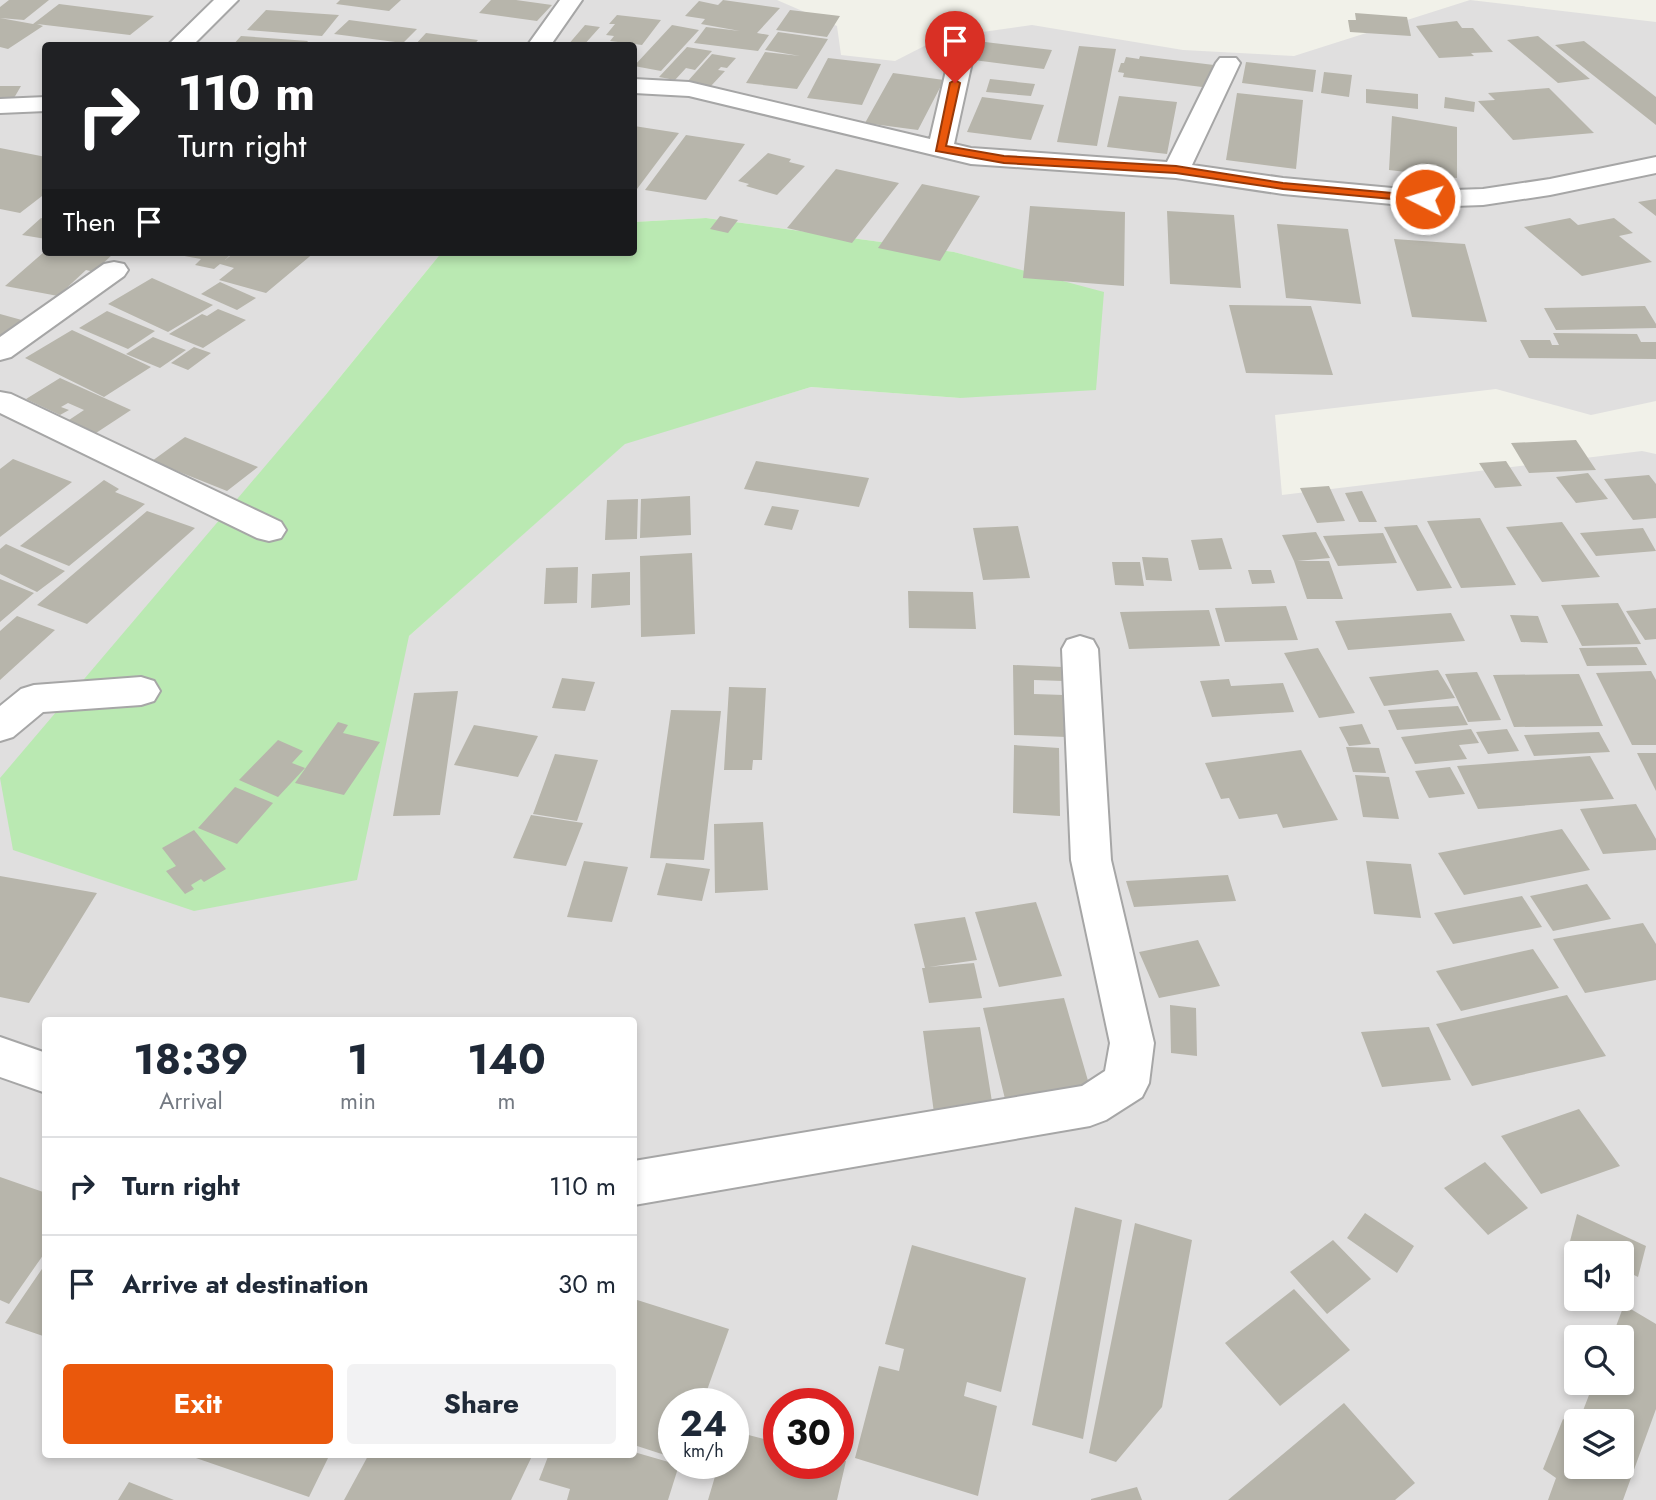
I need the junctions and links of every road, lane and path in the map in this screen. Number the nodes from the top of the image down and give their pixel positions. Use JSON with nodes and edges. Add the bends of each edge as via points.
{"nodes":[{"id":1,"x":227,"y":0,"type":"edge"},
{"id":2,"x":571,"y":0,"type":"edge"},
{"id":3,"x":182,"y":42,"type":"edge"},
{"id":4,"x":541,"y":42,"type":"edge"},
{"id":5,"x":960,"y":62,"type":"dead end"},
{"id":6,"x":1228,"y":62,"type":"dead end"},
{"id":7,"x":637,"y":86,"type":"edge"},
{"id":8,"x":42,"y":104,"type":"edge"},
{"id":9,"x":0,"y":106,"type":"edge"},
{"id":10,"x":940,"y":148,"type":"junction"},
{"id":11,"x":1656,"y":165,"type":"edge"},
{"id":12,"x":1176,"y":170,"type":"junction"},
{"id":13,"x":114,"y":270,"type":"dead end"},
{"id":14,"x":0,"y":351,"type":"edge"},
{"id":15,"x":0,"y":401,"type":"edge"},
{"id":16,"x":269,"y":530,"type":"dead end"},
{"id":17,"x":1080,"y":649,"type":"dead end"},
{"id":18,"x":141,"y":691,"type":"dead end"},
{"id":19,"x":0,"y":727,"type":"edge"},
{"id":20,"x":0,"y":1057,"type":"edge"},
{"id":21,"x":42,"y":1072,"type":"edge"},
{"id":22,"x":637,"y":1182,"type":"edge"}],
"edges":[{"from":1,"to":3,"type":"street"},
{"from":2,"to":4,"type":"street"},
{"from":5,"to":10,"type":"street"},
{"from":6,"to":12,"type":"street"},
{"from":7,"to":10,"type":"street","via":[[688,89]]},
{"from":8,"to":9,"type":"street"},
{"from":10,"to":12,"type":"street","via":[[1004,160]]},
{"from":11,"to":12,"type":"street","via":[[1524,191],[1425,199],[1283,186]]},
{"from":13,"to":14,"type":"street"},
{"from":15,"to":16,"type":"street"},
{"from":17,"to":22,"type":"street","via":[[1091,860],[1132,1043],[1126,1083],[1090,1105]]},
{"from":18,"to":19,"type":"street","via":[[34,699]]},
{"from":20,"to":21,"type":"street"}]}
